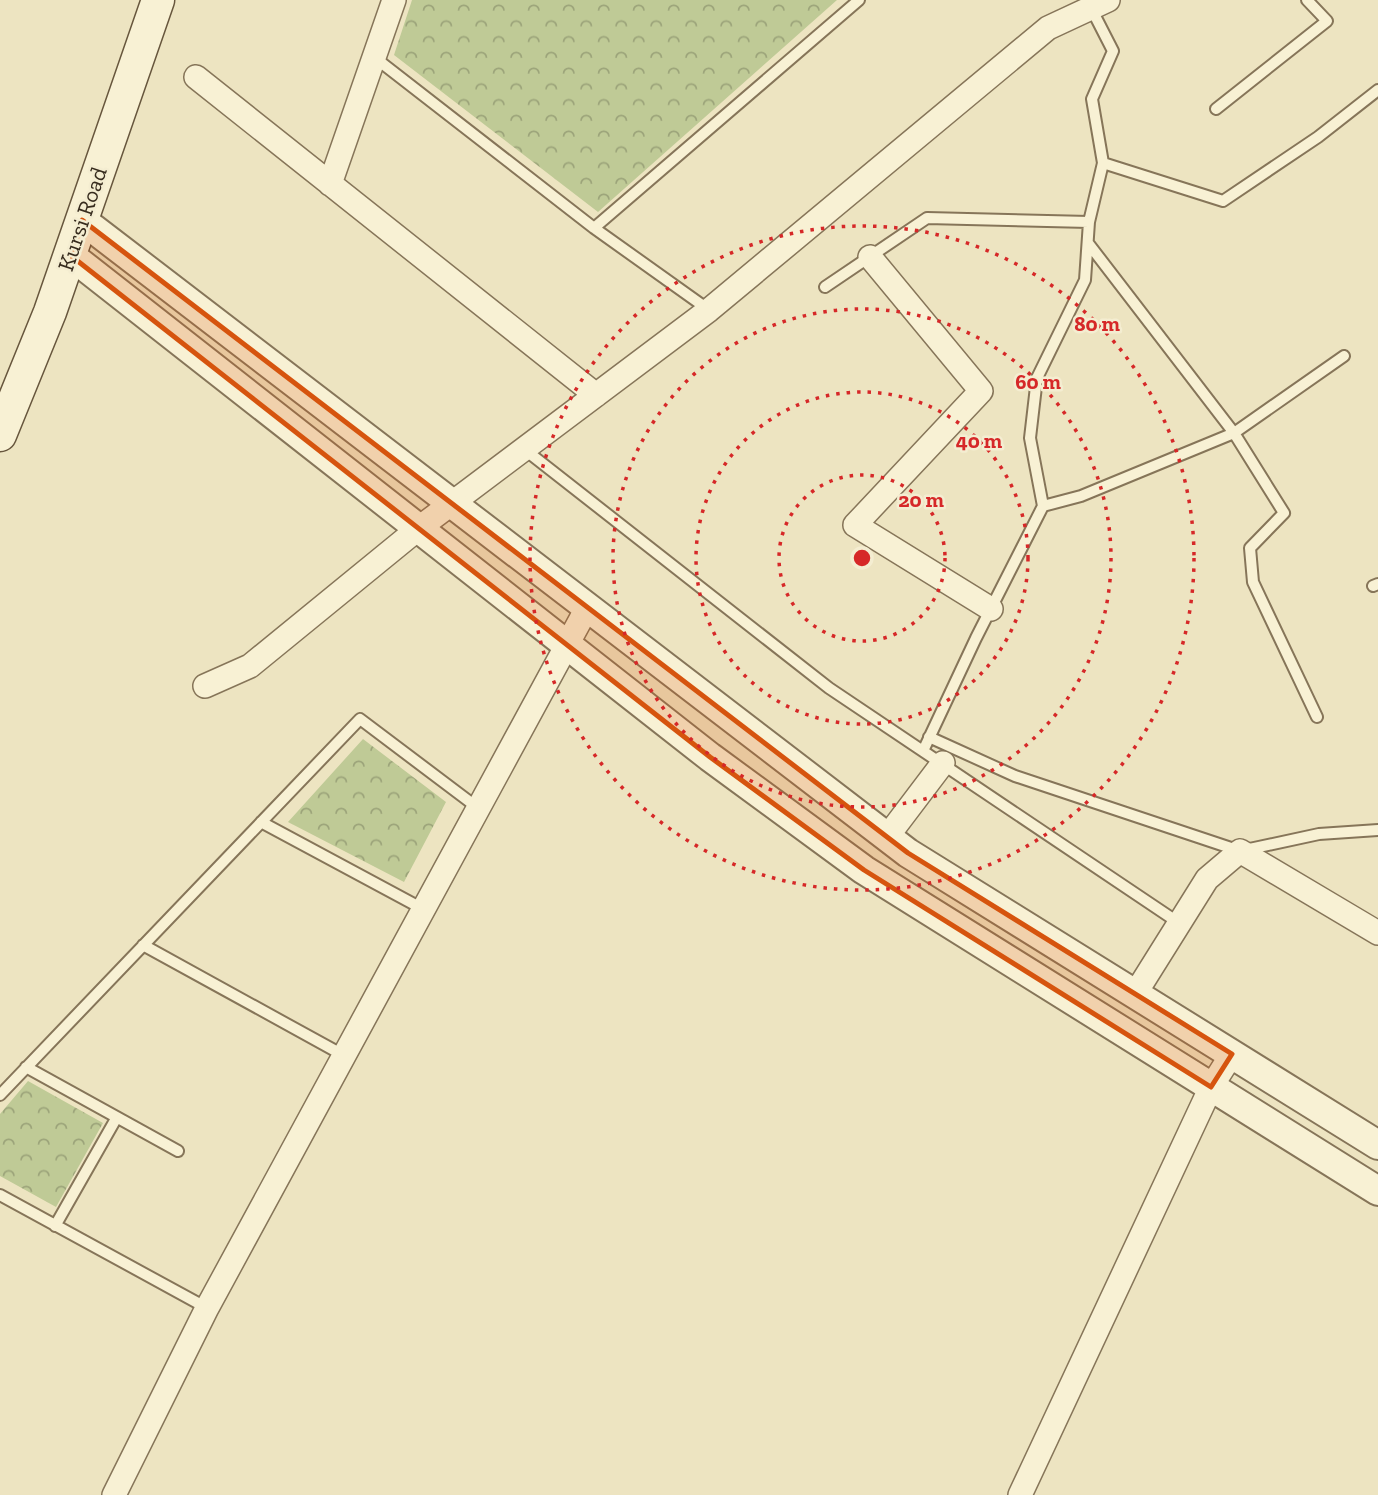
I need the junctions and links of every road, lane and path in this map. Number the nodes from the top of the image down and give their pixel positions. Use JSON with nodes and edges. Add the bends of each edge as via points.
{"nodes":[{"id":1,"x":158,"y":0,"type":"edge"},
{"id":2,"x":394,"y":0,"type":"edge"},
{"id":3,"x":859,"y":0,"type":"edge"},
{"id":4,"x":1307,"y":0,"type":"edge"},
{"id":5,"x":1100,"y":4,"type":"edge"},
{"id":6,"x":374,"y":57,"type":"junction"},
{"id":7,"x":196,"y":77,"type":"dead end"},
{"id":8,"x":1378,"y":90,"type":"edge"},
{"id":9,"x":1216,"y":109,"type":"dead end"},
{"id":10,"x":1103,"y":163,"type":"junction"},
{"id":11,"x":330,"y":184,"type":"junction"},
{"id":12,"x":82,"y":220,"type":"junction"},
{"id":13,"x":1089,"y":222,"type":"junction"},
{"id":14,"x":594,"y":229,"type":"junction"},
{"id":15,"x":1088,"y":243,"type":"junction"},
{"id":16,"x":70,"y":255,"type":"junction"},
{"id":17,"x":870,"y":257,"type":"junction"},
{"id":18,"x":825,"y":288,"type":"dead end"},
{"id":19,"x":709,"y":310,"type":"junction"},
{"id":20,"x":1344,"y":356,"type":"dead end"},
{"id":21,"x":596,"y":395,"type":"junction"},
{"id":22,"x":1234,"y":433,"type":"junction"},
{"id":23,"x":0,"y":435,"type":"edge"},
{"id":24,"x":524,"y":449,"type":"junction"},
{"id":25,"x":450,"y":504,"type":"junction"},
{"id":26,"x":1043,"y":506,"type":"junction"},
{"id":27,"x":419,"y":528,"type":"junction"},
{"id":28,"x":587,"y":608,"type":"junction"},
{"id":29,"x":990,"y":609,"type":"junction"},
{"id":30,"x":567,"y":645,"type":"junction"},
{"id":31,"x":205,"y":686,"type":"dead end"},
{"id":32,"x":1317,"y":717,"type":"dead end"},
{"id":33,"x":929,"y":737,"type":"junction"},
{"id":34,"x":933,"y":757,"type":"junction"},
{"id":35,"x":478,"y":808,"type":"junction"},
{"id":36,"x":261,"y":822,"type":"junction"},
{"id":37,"x":1378,"y":830,"type":"edge"},
{"id":38,"x":887,"y":837,"type":"junction"},
{"id":39,"x":1240,"y":851,"type":"junction"},
{"id":40,"x":423,"y":909,"type":"junction"},
{"id":41,"x":1179,"y":923,"type":"junction"},
{"id":42,"x":1378,"y":933,"type":"edge"},
{"id":43,"x":143,"y":945,"type":"junction"},
{"id":44,"x":1135,"y":994,"type":"junction"},
{"id":45,"x":1232,"y":1054,"type":"junction"},
{"id":46,"x":343,"y":1055,"type":"junction"},
{"id":47,"x":26,"y":1067,"type":"junction"},
{"id":48,"x":1211,"y":1087,"type":"junction"},
{"id":49,"x":0,"y":1095,"type":"edge"},
{"id":50,"x":117,"y":1117,"type":"junction"},
{"id":51,"x":1378,"y":1145,"type":"edge"},
{"id":52,"x":178,"y":1151,"type":"dead end"},
{"id":53,"x":1378,"y":1191,"type":"edge"},
{"id":54,"x":0,"y":1195,"type":"edge"},
{"id":55,"x":55,"y":1226,"type":"junction"},
{"id":56,"x":206,"y":1308,"type":"junction"},
{"id":57,"x":114,"y":1495,"type":"edge"},
{"id":58,"x":1020,"y":1495,"type":"edge"}],
"edges":[{"from":1,"to":12,"type":"main road","name":"Kursi Road"},
{"from":2,"to":6,"type":"street"},
{"from":3,"to":14,"type":"lane"},
{"from":4,"to":9,"type":"lane","via":[[1327,21]]},
{"from":5,"to":10,"type":"lane","via":[[1112,51],[1092,99]]},
{"from":5,"to":19,"type":"street","via":[[1048,28]]},
{"from":6,"to":11,"type":"street"},
{"from":6,"to":14,"type":"lane"},
{"from":7,"to":11,"type":"street"},
{"from":8,"to":10,"type":"lane","via":[[1223,201]]},
{"from":10,"to":13,"type":"lane"},
{"from":11,"to":21,"type":"street"},
{"from":12,"to":16,"type":"main road","name":"Kursi Road"},
{"from":12,"to":25,"type":"street"},
{"from":13,"to":15,"type":"lane"},
{"from":13,"to":17,"type":"lane","via":[[927,218]]},
{"from":14,"to":19,"type":"lane"},
{"from":15,"to":22,"type":"lane"},
{"from":15,"to":26,"type":"lane","via":[[1085,280],[1037,378],[1030,438]]},
{"from":16,"to":23,"type":"main road","name":"Kursi Road"},
{"from":16,"to":27,"type":"street"},
{"from":17,"to":18,"type":"lane"},
{"from":17,"to":29,"type":"street","via":[[981,391],[855,524]]},
{"from":19,"to":21,"type":"street"},
{"from":20,"to":22,"type":"lane"},
{"from":21,"to":24,"type":"street"},
{"from":22,"to":26,"type":"lane","via":[[1093,492]]},
{"from":22,"to":32,"type":"lane","via":[[1284,513],[1251,548],[1253,582]]},
{"from":24,"to":25,"type":"street"},
{"from":24,"to":34,"type":"lane","via":[[829,688]]},
{"from":25,"to":27,"type":"street"},
{"from":25,"to":28,"type":"street"},
{"from":26,"to":29,"type":"lane"},
{"from":27,"to":30,"type":"street"},
{"from":27,"to":31,"type":"street","via":[[250,666]]},
{"from":28,"to":30,"type":"street"},
{"from":28,"to":38,"type":"street"},
{"from":29,"to":33,"type":"lane"},
{"from":30,"to":35,"type":"street"},
{"from":30,"to":48,"type":"street","via":[[864,870]]},
{"from":33,"to":34,"type":"lane"},
{"from":33,"to":39,"type":"lane","via":[[1015,776]]},
{"from":34,"to":38,"type":"street"},
{"from":34,"to":41,"type":"lane"},
{"from":35,"to":36,"type":"lane","via":[[360,719]]},
{"from":35,"to":40,"type":"street"},
{"from":36,"to":40,"type":"lane"},
{"from":36,"to":43,"type":"lane"},
{"from":37,"to":39,"type":"lane","via":[[1319,834]]},
{"from":38,"to":44,"type":"street"},
{"from":39,"to":41,"type":"street","via":[[1207,878]]},
{"from":39,"to":42,"type":"street"},
{"from":40,"to":46,"type":"street"},
{"from":41,"to":44,"type":"street"},
{"from":43,"to":46,"type":"lane"},
{"from":43,"to":47,"type":"lane"},
{"from":44,"to":45,"type":"street"},
{"from":45,"to":48,"type":"street"},
{"from":45,"to":51,"type":"street"},
{"from":46,"to":56,"type":"street"},
{"from":47,"to":49,"type":"lane"},
{"from":47,"to":50,"type":"lane"},
{"from":48,"to":53,"type":"street"},
{"from":48,"to":58,"type":"street"},
{"from":50,"to":52,"type":"lane"},
{"from":50,"to":55,"type":"lane"},
{"from":54,"to":55,"type":"lane"},
{"from":55,"to":56,"type":"lane"},
{"from":56,"to":57,"type":"street"}]}
